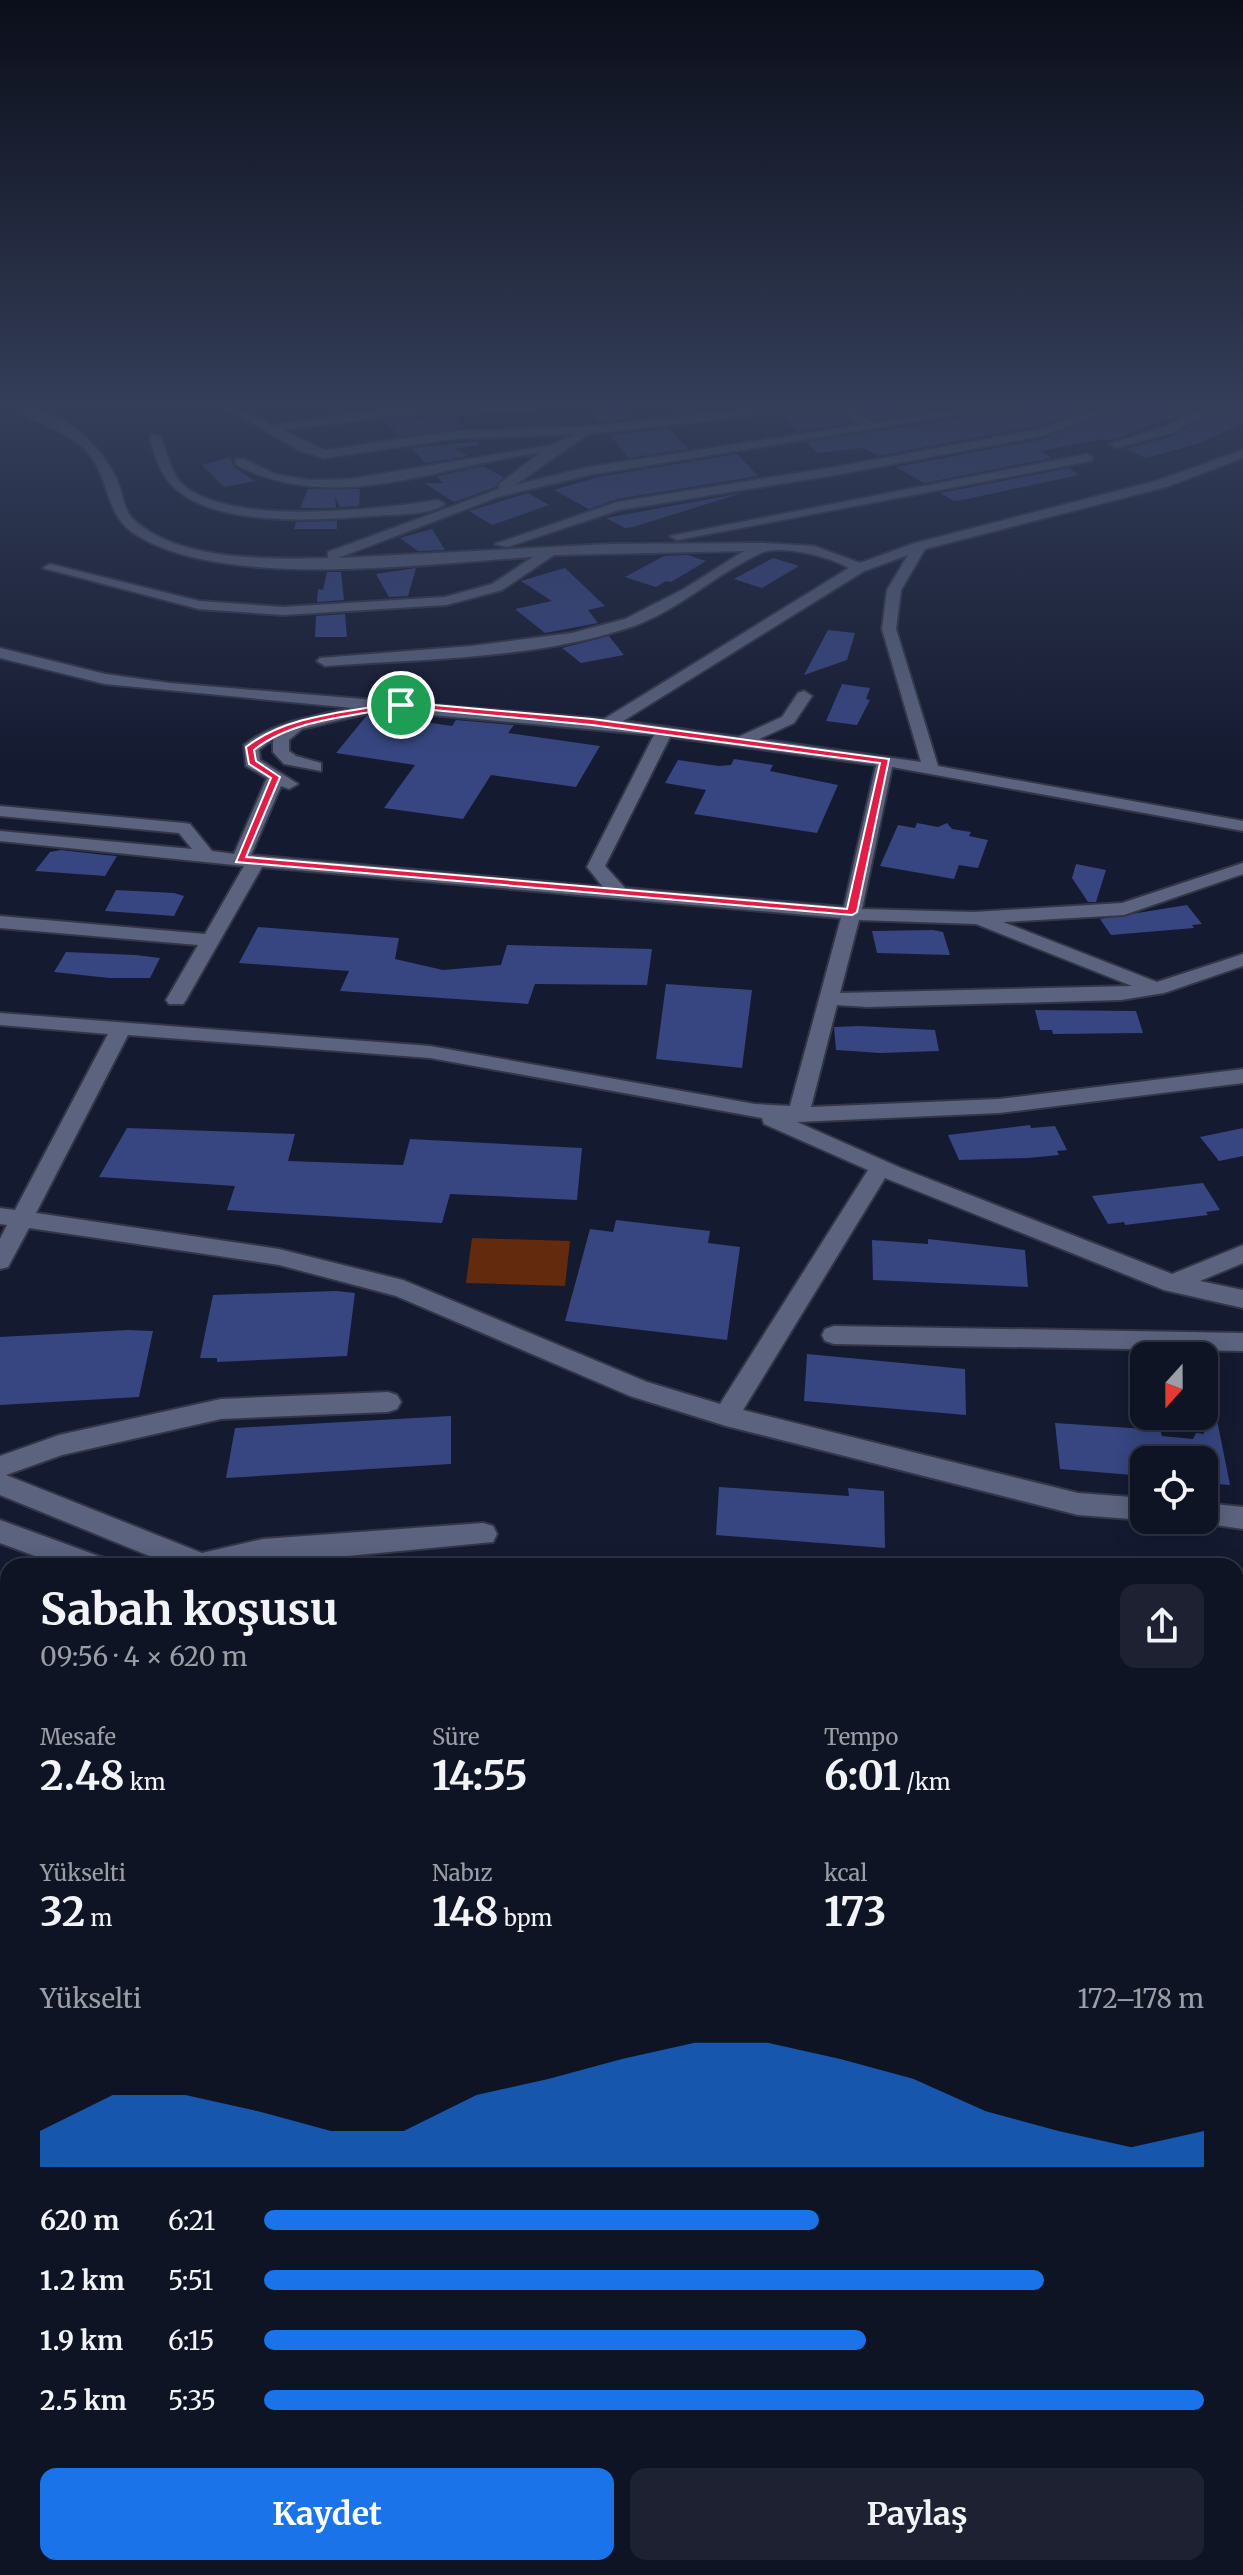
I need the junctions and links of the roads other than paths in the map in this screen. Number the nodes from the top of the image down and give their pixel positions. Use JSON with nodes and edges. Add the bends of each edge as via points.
{"nodes":[{"id":1,"x":135,"y":527,"type":"edge"},
{"id":2,"x":407,"y":527,"type":"edge"},
{"id":3,"x":554,"y":527,"type":"edge"},
{"id":4,"x":720,"y":527,"type":"edge"},
{"id":5,"x":993,"y":527,"type":"edge"},
{"id":6,"x":645,"y":545,"type":"junction"},
{"id":7,"x":920,"y":546,"type":"junction"},
{"id":8,"x":759,"y":548,"type":"junction"},
{"id":9,"x":553,"y":550,"type":"junction"},
{"id":10,"x":473,"y":554,"type":"junction"},
{"id":11,"x":320,"y":560,"type":"junction"},
{"id":12,"x":50,"y":568,"type":"dead end"},
{"id":13,"x":859,"y":568,"type":"junction"},
{"id":14,"x":0,"y":653,"type":"edge"},
{"id":15,"x":325,"y":661,"type":"dead end"},
{"id":16,"x":804,"y":696,"type":"dead end"},
{"id":17,"x":401,"y":705,"type":"junction"},
{"id":18,"x":607,"y":724,"type":"junction"},
{"id":19,"x":296,"y":725,"type":"junction"},
{"id":20,"x":664,"y":732,"type":"junction"},
{"id":21,"x":740,"y":742,"type":"junction"},
{"id":22,"x":885,"y":761,"type":"junction"},
{"id":23,"x":315,"y":767,"type":"dead end"},
{"id":24,"x":931,"y":769,"type":"junction"},
{"id":25,"x":0,"y":811,"type":"edge"},
{"id":26,"x":1243,"y":826,"type":"edge"},
{"id":27,"x":0,"y":836,"type":"edge"},
{"id":28,"x":207,"y":857,"type":"junction"},
{"id":29,"x":248,"y":860,"type":"junction"},
{"id":30,"x":1243,"y":868,"type":"edge"},
{"id":31,"x":618,"y":892,"type":"junction"},
{"id":32,"x":852,"y":912,"type":"junction"},
{"id":33,"x":974,"y":918,"type":"junction"},
{"id":34,"x":0,"y":922,"type":"edge"},
{"id":35,"x":211,"y":940,"type":"junction"},
{"id":36,"x":1243,"y":960,"type":"edge"},
{"id":37,"x":1157,"y":989,"type":"junction"},
{"id":38,"x":829,"y":998,"type":"junction"},
{"id":39,"x":176,"y":1000,"type":"dead end"},
{"id":40,"x":0,"y":1019,"type":"edge"},
{"id":41,"x":121,"y":1029,"type":"junction"},
{"id":42,"x":1243,"y":1076,"type":"edge"},
{"id":43,"x":755,"y":1111,"type":"junction"},
{"id":44,"x":798,"y":1115,"type":"junction"},
{"id":45,"x":881,"y":1167,"type":"junction"},
{"id":46,"x":12,"y":1217,"type":"edge"},
{"id":47,"x":1243,"y":1253,"type":"edge"},
{"id":48,"x":0,"y":1261,"type":"edge"},
{"id":49,"x":1172,"y":1284,"type":"junction"},
{"id":50,"x":1243,"y":1299,"type":"edge"},
{"id":51,"x":834,"y":1335,"type":"dead end"},
{"id":52,"x":1243,"y":1342,"type":"edge"},
{"id":53,"x":388,"y":1402,"type":"dead end"},
{"id":54,"x":726,"y":1416,"type":"junction"},
{"id":55,"x":0,"y":1467,"type":"edge"},
{"id":56,"x":0,"y":1484,"type":"edge"},
{"id":57,"x":1130,"y":1508,"type":"edge"},
{"id":58,"x":1218,"y":1515,"type":"edge"},
{"id":59,"x":1243,"y":1518,"type":"edge"},
{"id":60,"x":0,"y":1531,"type":"edge"},
{"id":61,"x":483,"y":1534,"type":"dead end"},
{"id":62,"x":73,"y":1558,"type":"edge"},
{"id":63,"x":183,"y":1558,"type":"edge"},
{"id":64,"x":229,"y":1558,"type":"edge"}],
"edges":[{"from":1,"to":11,"type":"street","via":[[176,546],[250,562]]},
{"from":2,"to":11,"type":"street"},
{"from":3,"to":10,"type":"street"},
{"from":4,"to":6,"type":"street"},
{"from":5,"to":7,"type":"street"},
{"from":6,"to":8,"type":"street"},
{"from":6,"to":9,"type":"street"},
{"from":7,"to":13,"type":"street"},
{"from":7,"to":24,"type":"street","via":[[894,590],[889,629]]},
{"from":8,"to":13,"type":"street","via":[[844,556]]},
{"from":8,"to":15,"type":"street","via":[[630,622],[573,637],[471,651]]},
{"from":9,"to":10,"type":"street"},
{"from":9,"to":12,"type":"street","via":[[497,587],[446,601],[355,609],[199,605]]},
{"from":10,"to":11,"type":"street"},
{"from":13,"to":18,"type":"street"},
{"from":14,"to":17,"type":"street","via":[[105,679],[170,688]]},
{"from":16,"to":21,"type":"street","via":[[788,720]]},
{"from":17,"to":18,"type":"street"},
{"from":17,"to":19,"type":"street"},
{"from":18,"to":20,"type":"street"},
{"from":19,"to":23,"type":"street","via":[[281,739],[281,752]]},
{"from":19,"to":29,"type":"street","via":[[266,736],[250,749],[252,762],[283,781]]},
{"from":20,"to":21,"type":"street"},
{"from":20,"to":31,"type":"street","via":[[596,867]]},
{"from":21,"to":22,"type":"street"},
{"from":22,"to":24,"type":"street"},
{"from":22,"to":32,"type":"street"},
{"from":24,"to":26,"type":"street"},
{"from":25,"to":28,"type":"street","via":[[184,828]]},
{"from":27,"to":28,"type":"street"},
{"from":28,"to":29,"type":"street"},
{"from":29,"to":31,"type":"street"},
{"from":29,"to":35,"type":"street"},
{"from":30,"to":33,"type":"street","via":[[1124,909]]},
{"from":31,"to":32,"type":"street"},
{"from":32,"to":33,"type":"street"},
{"from":32,"to":38,"type":"street"},
{"from":33,"to":37,"type":"street"},
{"from":34,"to":35,"type":"street"},
{"from":35,"to":39,"type":"street"},
{"from":36,"to":37,"type":"street"},
{"from":37,"to":38,"type":"street","via":[[1107,995]]},
{"from":38,"to":44,"type":"street"},
{"from":40,"to":41,"type":"street"},
{"from":41,"to":43,"type":"street","via":[[430,1052]]},
{"from":41,"to":46,"type":"street"},
{"from":42,"to":44,"type":"street","via":[[969,1109],[857,1117]]},
{"from":43,"to":44,"type":"street"},
{"from":43,"to":45,"type":"street"},
{"from":45,"to":49,"type":"street"},
{"from":45,"to":54,"type":"street"},
{"from":46,"to":48,"type":"street"},
{"from":46,"to":54,"type":"street","via":[[279,1257],[403,1289],[639,1389]]},
{"from":47,"to":49,"type":"street"},
{"from":49,"to":50,"type":"street"},
{"from":51,"to":52,"type":"street"},
{"from":53,"to":55,"type":"street","via":[[221,1409],[59,1445]]},
{"from":54,"to":57,"type":"street","via":[[1078,1504]]},
{"from":56,"to":63,"type":"street"},
{"from":58,"to":59,"type":"street"},
{"from":60,"to":62,"type":"street"},
{"from":61,"to":64,"type":"street","via":[[263,1550]]}]}
